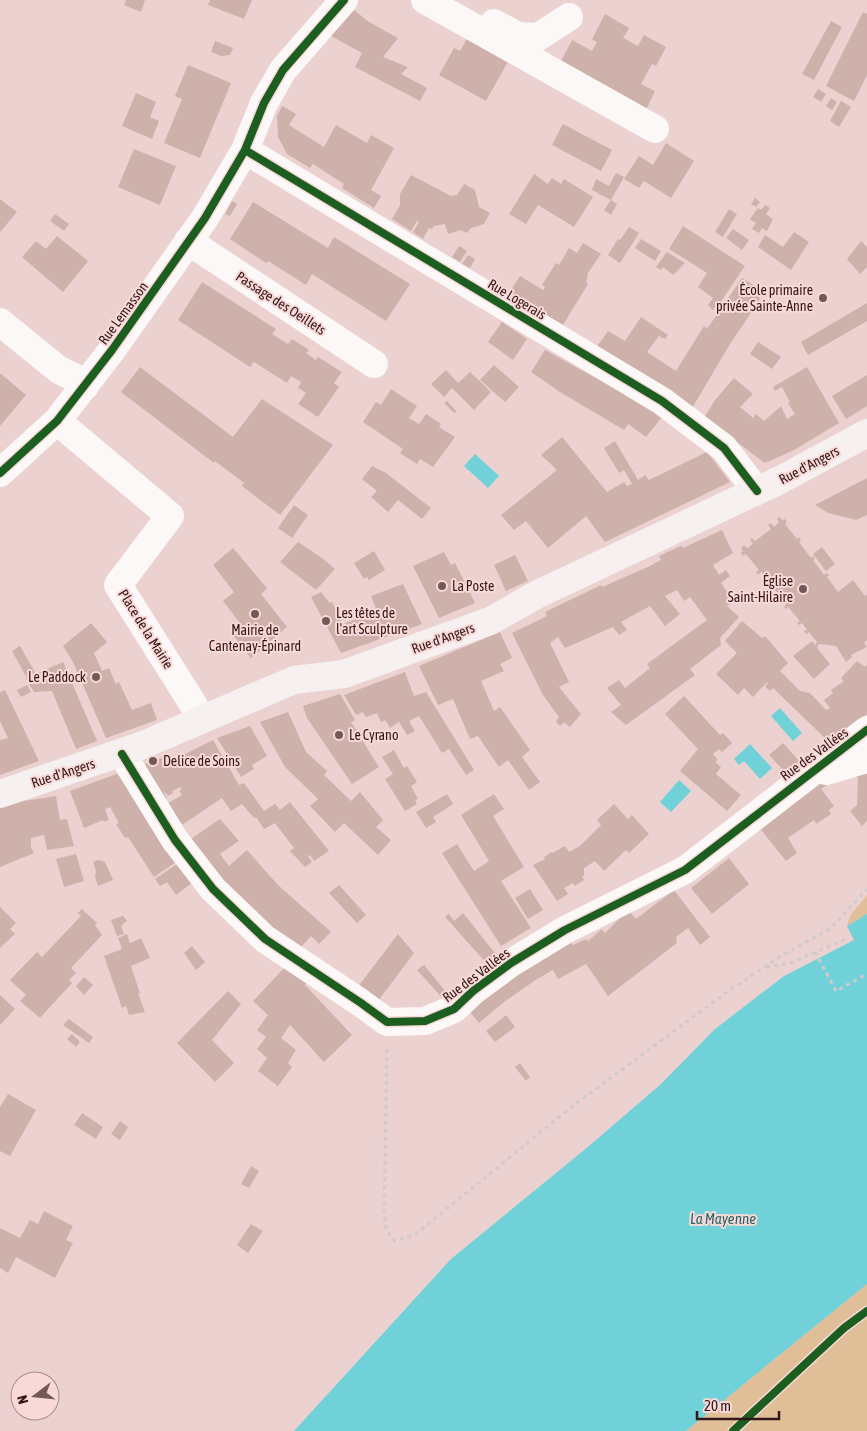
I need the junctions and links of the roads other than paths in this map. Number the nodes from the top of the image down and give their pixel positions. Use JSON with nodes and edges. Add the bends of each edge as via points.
{"nodes":[{"id":1,"x":344,"y":0,"type":"edge"},
{"id":2,"x":425,"y":0,"type":"edge"},
{"id":3,"x":453,"y":0,"type":"edge"},
{"id":4,"x":569,"y":17,"type":"dead end"},
{"id":5,"x":655,"y":130,"type":"dead end"},
{"id":6,"x":245,"y":150,"type":"junction"},
{"id":7,"x":188,"y":242,"type":"junction"},
{"id":8,"x":0,"y":322,"type":"edge"},
{"id":9,"x":374,"y":364,"type":"dead end"},
{"id":10,"x":85,"y":386,"type":"junction"},
{"id":11,"x":57,"y":421,"type":"junction"},
{"id":12,"x":863,"y":442,"type":"edge"},
{"id":13,"x":0,"y":474,"type":"edge"},
{"id":14,"x":757,"y":491,"type":"junction"},
{"id":15,"x":200,"y":719,"type":"junction"},
{"id":16,"x":867,"y":730,"type":"edge"},
{"id":17,"x":122,"y":754,"type":"junction"},
{"id":18,"x":867,"y":759,"type":"edge"},
{"id":19,"x":817,"y":768,"type":"junction"},
{"id":20,"x":0,"y":794,"type":"edge"}],
"edges":[{"from":1,"to":6,"type":"street","name":"Rue Lemasson","via":[[283,70],[264,103]]},
{"from":2,"to":5,"type":"street"},
{"from":3,"to":4,"type":"street","via":[[518,36],[538,37]]},
{"from":6,"to":7,"type":"street","name":"Rue Lemasson"},
{"from":6,"to":14,"type":"street","name":"Rue Logerais","via":[[662,401],[724,448]]},
{"from":7,"to":9,"type":"street","name":"Passage des Oeillets"},
{"from":7,"to":10,"type":"street","name":"Rue Lemasson"},
{"from":8,"to":10,"type":"street","via":[[59,370],[74,376]]},
{"from":10,"to":11,"type":"street","name":"Rue Lemasson"},
{"from":11,"to":13,"type":"street","name":"Rue Lemasson"},
{"from":11,"to":15,"type":"street","name":"Place de la Mairie","via":[[170,516],[118,586]]},
{"from":12,"to":14,"type":"main road","name":"Rue d'Angers"},
{"from":14,"to":15,"type":"main road","name":"Rue d'Angers","via":[[538,594],[490,621],[344,674],[294,680]]},
{"from":15,"to":17,"type":"main road","name":"Rue d'Angers"},
{"from":16,"to":19,"type":"street","name":"Rue des Vallées"},
{"from":17,"to":19,"type":"street","name":"Rue des Vallées","via":[[175,840],[213,889],[264,939],[387,1022],[425,1021],[454,1009],[511,963],[565,930],[685,870]]},
{"from":17,"to":20,"type":"main road","name":"Rue d'Angers"},
{"from":18,"to":19,"type":"street","via":[[826,770]]}]}
